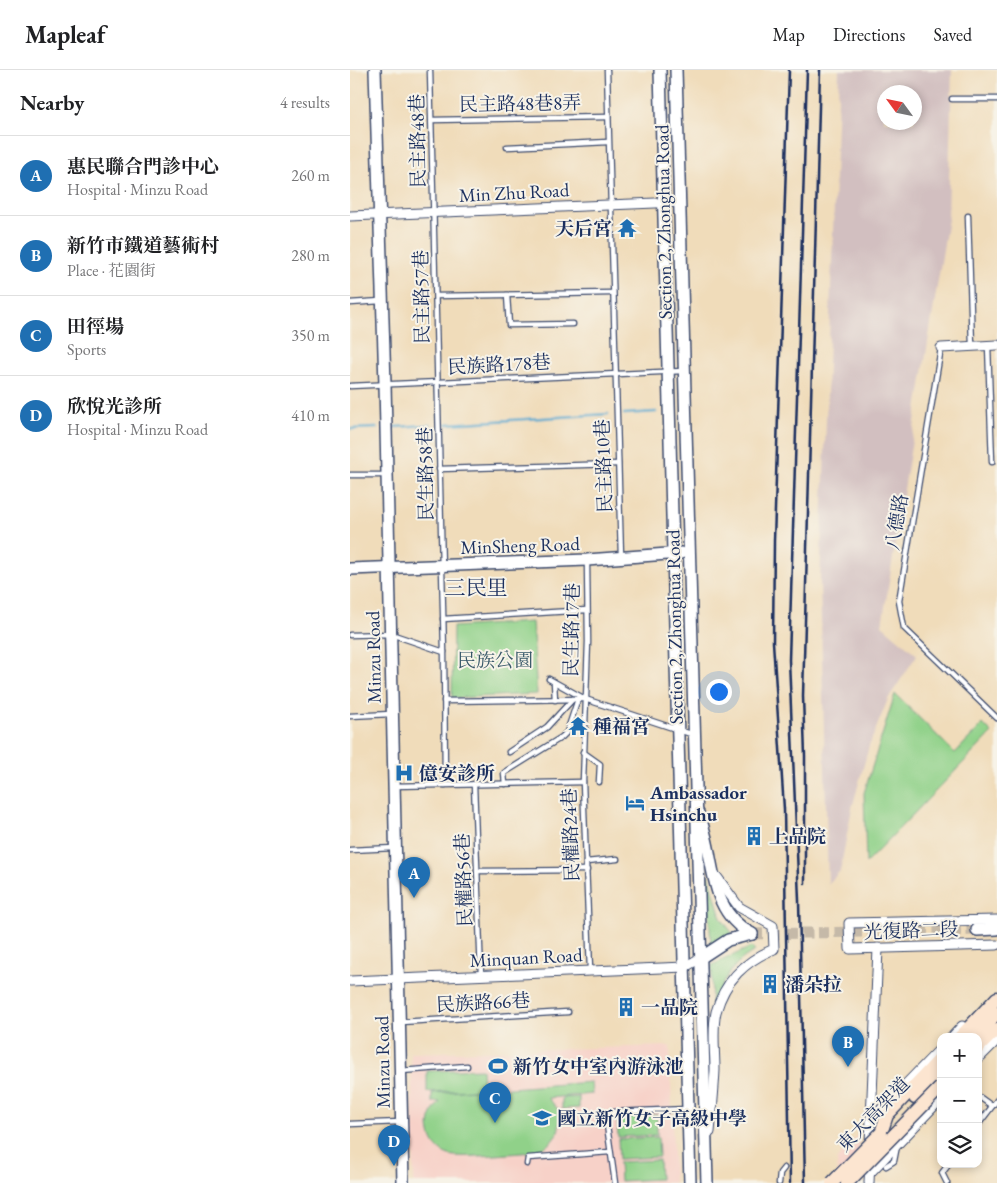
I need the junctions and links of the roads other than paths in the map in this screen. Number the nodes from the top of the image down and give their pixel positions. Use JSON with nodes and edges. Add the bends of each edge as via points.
{"nodes":[{"id":1,"x":375,"y":70,"type":"edge"},
{"id":2,"x":430,"y":70,"type":"edge"},
{"id":3,"x":608,"y":70,"type":"edge"},
{"id":4,"x":660,"y":70,"type":"edge"},
{"id":5,"x":676,"y":70,"type":"edge"},
{"id":6,"x":952,"y":99,"type":"dead end"},
{"id":7,"x":997,"y":99,"type":"edge"},
{"id":8,"x":608,"y":117,"type":"junction"},
{"id":9,"x":432,"y":120,"type":"junction"},
{"id":10,"x":608,"y":142,"type":"junction"},
{"id":11,"x":507,"y":147,"type":"dead end"},
{"id":12,"x":664,"y":202,"type":"junction"},
{"id":13,"x":679,"y":202,"type":"junction"},
{"id":14,"x":609,"y":204,"type":"junction"},
{"id":15,"x":434,"y":212,"type":"junction"},
{"id":16,"x":380,"y":214,"type":"junction"},
{"id":17,"x":350,"y":216,"type":"edge"},
{"id":18,"x":968,"y":216,"type":"dead end"},
{"id":19,"x":612,"y":292,"type":"junction"},
{"id":20,"x":506,"y":295,"type":"junction"},
{"id":21,"x":436,"y":296,"type":"junction"},
{"id":22,"x":382,"y":301,"type":"junction"},
{"id":23,"x":350,"y":303,"type":"edge"},
{"id":24,"x":572,"y":324,"type":"dead end"},
{"id":25,"x":992,"y":345,"type":"edge"},
{"id":26,"x":972,"y":346,"type":"junction"},
{"id":27,"x":942,"y":348,"type":"joint"},
{"id":28,"x":684,"y":371,"type":"junction"},
{"id":29,"x":668,"y":372,"type":"junction"},
{"id":30,"x":615,"y":374,"type":"junction"},
{"id":31,"x":438,"y":382,"type":"junction"},
{"id":32,"x":385,"y":384,"type":"junction"},
{"id":33,"x":350,"y":386,"type":"edge"},
{"id":34,"x":992,"y":462,"type":"dead end"},
{"id":35,"x":618,"y":464,"type":"junction"},
{"id":36,"x":440,"y":469,"type":"junction"},
{"id":37,"x":350,"y":475,"type":"edge"},
{"id":38,"x":386,"y":475,"type":"junction"},
{"id":39,"x":675,"y":553,"type":"junction"},
{"id":40,"x":691,"y":554,"type":"junction"},
{"id":41,"x":621,"y":557,"type":"junction"},
{"id":42,"x":587,"y":560,"type":"junction"},
{"id":43,"x":441,"y":565,"type":"junction"},
{"id":44,"x":388,"y":567,"type":"junction"},
{"id":45,"x":350,"y":569,"type":"edge"},
{"id":46,"x":587,"y":610,"type":"junction"},
{"id":47,"x":443,"y":619,"type":"junction"},
{"id":48,"x":391,"y":634,"type":"junction"},
{"id":49,"x":350,"y":635,"type":"edge"},
{"id":50,"x":444,"y":652,"type":"junction"},
{"id":51,"x":549,"y":680,"type":"dead end"},
{"id":52,"x":554,"y":682,"type":"junction"},
{"id":53,"x":575,"y":699,"type":"junction"},
{"id":54,"x":585,"y":699,"type":"junction"},
{"id":55,"x":555,"y":700,"type":"junction"},
{"id":56,"x":444,"y":701,"type":"junction"},
{"id":57,"x":392,"y":714,"type":"junction"},
{"id":58,"x":350,"y":716,"type":"edge"},
{"id":59,"x":997,"y":718,"type":"edge"},
{"id":60,"x":677,"y":731,"type":"junction"},
{"id":61,"x":694,"y":735,"type":"junction"},
{"id":62,"x":509,"y":752,"type":"dead end"},
{"id":63,"x":583,"y":752,"type":"junction"},
{"id":64,"x":582,"y":782,"type":"junction"},
{"id":65,"x":599,"y":782,"type":"dead end"},
{"id":66,"x":474,"y":784,"type":"junction"},
{"id":67,"x":505,"y":784,"type":"junction"},
{"id":68,"x":445,"y":785,"type":"junction"},
{"id":69,"x":394,"y":786,"type":"junction"},
{"id":70,"x":696,"y":807,"type":"junction"},
{"id":71,"x":395,"y":848,"type":"junction"},
{"id":72,"x":350,"y":850,"type":"edge"},
{"id":73,"x":617,"y":859,"type":"dead end"},
{"id":74,"x":586,"y":862,"type":"junction"},
{"id":75,"x":587,"y":870,"type":"junction"},
{"id":76,"x":477,"y":871,"type":"junction"},
{"id":77,"x":713,"y":872,"type":"junction"},
{"id":78,"x":997,"y":920,"type":"edge"},
{"id":79,"x":997,"y":929,"type":"edge"},
{"id":80,"x":977,"y":930,"type":"tunnel mouth"},
{"id":81,"x":997,"y":945,"type":"edge"},
{"id":82,"x":878,"y":948,"type":"junction"},
{"id":83,"x":702,"y":957,"type":"junction"},
{"id":84,"x":684,"y":967,"type":"junction"},
{"id":85,"x":590,"y":970,"type":"junction"},
{"id":86,"x":481,"y":975,"type":"junction"},
{"id":87,"x":398,"y":979,"type":"junction"},
{"id":88,"x":350,"y":981,"type":"edge"},
{"id":89,"x":997,"y":990,"type":"edge"},
{"id":90,"x":997,"y":998,"type":"edge"},
{"id":91,"x":568,"y":1012,"type":"dead end"},
{"id":92,"x":997,"y":1013,"type":"edge"},
{"id":93,"x":399,"y":1022,"type":"junction"},
{"id":94,"x":997,"y":1029,"type":"edge"},
{"id":95,"x":956,"y":1033,"type":"edge"},
{"id":96,"x":964,"y":1033,"type":"edge"},
{"id":97,"x":978,"y":1033,"type":"edge"},
{"id":98,"x":997,"y":1040,"type":"edge"},
{"id":99,"x":982,"y":1044,"type":"edge"},
{"id":100,"x":937,"y":1052,"type":"edge"},
{"id":101,"x":982,"y":1055,"type":"edge"},
{"id":102,"x":937,"y":1062,"type":"edge"},
{"id":103,"x":467,"y":1066,"type":"dead end"},
{"id":104,"x":400,"y":1071,"type":"junction"},
{"id":105,"x":937,"y":1075,"type":"edge"},
{"id":106,"x":937,"y":1091,"type":"edge"},
{"id":107,"x":982,"y":1099,"type":"edge"},
{"id":108,"x":997,"y":1100,"type":"edge"},
{"id":109,"x":937,"y":1102,"type":"edge"},
{"id":110,"x":992,"y":1106,"type":"junction"},
{"id":111,"x":688,"y":1108,"type":"junction"},
{"id":112,"x":872,"y":1120,"type":"junction"},
{"id":113,"x":402,"y":1122,"type":"junction"},
{"id":114,"x":979,"y":1123,"type":"edge"},
{"id":115,"x":350,"y":1124,"type":"edge"},
{"id":116,"x":881,"y":1133,"type":"junction"},
{"id":117,"x":897,"y":1145,"type":"junction"},
{"id":118,"x":708,"y":1149,"type":"junction"},
{"id":119,"x":610,"y":1152,"type":"junction"},
{"id":120,"x":527,"y":1164,"type":"dead end"},
{"id":121,"x":886,"y":1166,"type":"dead end"},
{"id":122,"x":784,"y":1168,"type":"dead end"},
{"id":123,"x":945,"y":1168,"type":"edge"},
{"id":124,"x":869,"y":1178,"type":"edge"},
{"id":125,"x":402,"y":1183,"type":"edge"},
{"id":126,"x":615,"y":1183,"type":"edge"},
{"id":127,"x":690,"y":1183,"type":"edge"},
{"id":128,"x":707,"y":1183,"type":"edge"},
{"id":129,"x":778,"y":1183,"type":"edge"},
{"id":130,"x":832,"y":1183,"type":"edge"},
{"id":131,"x":846,"y":1183,"type":"edge"},
{"id":132,"x":947,"y":1183,"type":"edge"}],
"edges":[{"from":1,"to":16,"type":"street","name":"Minzu Road"},
{"from":2,"to":9,"type":"lane","name":"民主路48巷"},
{"from":3,"to":8,"type":"lane"},
{"from":4,"to":12,"type":"street","name":"Section 2, Zhonghua Road"},
{"from":5,"to":13,"type":"street","name":"Section 2, Zhonghua Road"},
{"from":6,"to":7,"type":"lane"},
{"from":8,"to":9,"type":"lane","name":"民主路48巷8弄"},
{"from":8,"to":10,"type":"lane"},
{"from":9,"to":15,"type":"lane","name":"民主路48巷"},
{"from":10,"to":11,"type":"lane"},
{"from":10,"to":14,"type":"lane"},
{"from":12,"to":13,"type":"street","name":"Min Zhu Road"},
{"from":12,"to":14,"type":"street","name":"Min Zhu Road"},
{"from":12,"to":29,"type":"street","name":"Section 2, Zhonghua Road"},
{"from":13,"to":28,"type":"street","name":"Section 2, Zhonghua Road"},
{"from":14,"to":15,"type":"street","name":"Min Zhu Road"},
{"from":14,"to":19,"type":"lane"},
{"from":15,"to":16,"type":"street","name":"Min Zhu Road"},
{"from":15,"to":21,"type":"lane","name":"民主路57巷"},
{"from":16,"to":17,"type":"street","name":"Min Zhu Road"},
{"from":16,"to":22,"type":"street","name":"Minzu Road"},
{"from":18,"to":26,"type":"lane"},
{"from":19,"to":20,"type":"lane"},
{"from":19,"to":30,"type":"lane"},
{"from":20,"to":21,"type":"lane"},
{"from":20,"to":24,"type":"lane","via":[[509,325]]},
{"from":21,"to":31,"type":"lane","name":"民主路57巷"},
{"from":22,"to":23,"type":"lane"},
{"from":22,"to":32,"type":"street","name":"Minzu Road"},
{"from":25,"to":26,"type":"street","name":"八德路"},
{"from":25,"to":34,"type":"lane"},
{"from":26,"to":27,"type":"street","name":"八德路"},
{"from":27,"to":59,"type":"lane","name":"八德路","via":[[899,601],[904,628]]},
{"from":28,"to":29,"type":"lane","name":"民族路178巷"},
{"from":28,"to":40,"type":"street","name":"Section 2, Zhonghua Road"},
{"from":29,"to":30,"type":"lane","name":"民族路178巷"},
{"from":29,"to":39,"type":"street","name":"Section 2, Zhonghua Road"},
{"from":30,"to":31,"type":"lane","name":"民族路178巷"},
{"from":30,"to":35,"type":"lane","name":"民主路10巷"},
{"from":31,"to":32,"type":"lane","name":"民族路178巷"},
{"from":31,"to":36,"type":"lane","name":"民生路58巷"},
{"from":32,"to":33,"type":"lane","name":"民族路178巷"},
{"from":32,"to":38,"type":"street","name":"Minzu Road"},
{"from":35,"to":36,"type":"lane"},
{"from":35,"to":41,"type":"lane","name":"民主路10巷"},
{"from":36,"to":43,"type":"lane","name":"民生路58巷"},
{"from":37,"to":38,"type":"lane"},
{"from":38,"to":44,"type":"street","name":"Minzu Road"},
{"from":39,"to":40,"type":"street","name":"MinSheng Road"},
{"from":39,"to":41,"type":"street","name":"MinSheng Road"},
{"from":39,"to":60,"type":"street","name":"Section 2, Zhonghua Road"},
{"from":40,"to":61,"type":"street","name":"Section 2, Zhonghua Road"},
{"from":41,"to":42,"type":"street","name":"MinSheng Road"},
{"from":42,"to":43,"type":"street","name":"MinSheng Road"},
{"from":42,"to":46,"type":"lane","name":"民生路17巷"},
{"from":43,"to":44,"type":"street","name":"MinSheng Road"},
{"from":43,"to":47,"type":"lane","name":"民生路58巷"},
{"from":44,"to":45,"type":"street","name":"MinSheng Road"},
{"from":44,"to":48,"type":"street","name":"Minzu Road"},
{"from":46,"to":47,"type":"lane"},
{"from":46,"to":54,"type":"lane","name":"民生路17巷"},
{"from":47,"to":50,"type":"lane","name":"民生路58巷"},
{"from":48,"to":49,"type":"lane"},
{"from":48,"to":50,"type":"lane"},
{"from":48,"to":57,"type":"street","name":"Minzu Road"},
{"from":50,"to":56,"type":"lane","name":"民生路58巷"},
{"from":51,"to":52,"type":"lane"},
{"from":52,"to":54,"type":"lane"},
{"from":52,"to":55,"type":"lane"},
{"from":53,"to":54,"type":"lane"},
{"from":53,"to":55,"type":"lane"},
{"from":53,"to":62,"type":"lane","via":[[547,727]]},
{"from":53,"to":67,"type":"lane","via":[[567,732],[504,773]]},
{"from":54,"to":60,"type":"lane"},
{"from":54,"to":63,"type":"lane","name":"民權路24巷"},
{"from":55,"to":56,"type":"lane"},
{"from":56,"to":68,"type":"lane","name":"民生路58巷"},
{"from":57,"to":58,"type":"lane"},
{"from":57,"to":69,"type":"street","name":"Minzu Road"},
{"from":60,"to":61,"type":"lane"},
{"from":60,"to":84,"type":"street","name":"Section 2, Zhonghua Road"},
{"from":61,"to":70,"type":"street","name":"Section 2, Zhonghua Road"},
{"from":63,"to":64,"type":"lane","name":"民權路24巷"},
{"from":63,"to":65,"type":"lane","via":[[600,764]]},
{"from":64,"to":67,"type":"lane"},
{"from":64,"to":74,"type":"lane","name":"民權路24巷"},
{"from":66,"to":67,"type":"lane"},
{"from":66,"to":68,"type":"lane"},
{"from":66,"to":76,"type":"lane","name":"民權路56巷"},
{"from":68,"to":69,"type":"lane"},
{"from":69,"to":71,"type":"street","name":"Minzu Road"},
{"from":70,"to":77,"type":"street","via":[[706,830]]},
{"from":70,"to":83,"type":"street","name":"Section 2, Zhonghua Road"},
{"from":71,"to":72,"type":"lane"},
{"from":71,"to":87,"type":"street","name":"Minzu Road"},
{"from":73,"to":74,"type":"lane"},
{"from":74,"to":75,"type":"lane","name":"民權路24巷"},
{"from":75,"to":76,"type":"lane"},
{"from":75,"to":85,"type":"lane","name":"民權路24巷"},
{"from":76,"to":86,"type":"lane","name":"民權路56巷"},
{"from":77,"to":83,"type":"street","via":[[724,909],[734,924],[752,934],[728,940]]},
{"from":77,"to":118,"type":"street","via":[[738,908],[773,926],[774,949],[739,970],[716,1013],[714,1090]]},
{"from":78,"to":82,"type":"street","name":"光復路二段","via":[[849,923],[850,949]]},
{"from":79,"to":80,"type":"street","name":"光復路二段"},
{"from":81,"to":82,"type":"street","name":"光復路二段"},
{"from":82,"to":112,"type":"street"},
{"from":83,"to":84,"type":"street","name":"Minquan Road"},
{"from":83,"to":118,"type":"street","name":"Section 2, Zhonghua Road"},
{"from":84,"to":85,"type":"street","name":"Minquan Road"},
{"from":84,"to":111,"type":"street","name":"Section 2, Zhonghua Road"},
{"from":85,"to":86,"type":"street","name":"Minquan Road"},
{"from":86,"to":87,"type":"street","name":"Minquan Road"},
{"from":87,"to":88,"type":"street","name":"Minquan Road"},
{"from":87,"to":93,"type":"street","name":"Minzu Road"},
{"from":89,"to":95,"type":"street"},
{"from":90,"to":96,"type":"main road"},
{"from":91,"to":93,"type":"lane","name":"民族路66巷"},
{"from":92,"to":97,"type":"main road"},
{"from":93,"to":104,"type":"street","name":"Minzu Road"},
{"from":94,"to":99,"type":"main road"},
{"from":98,"to":101,"type":"street"},
{"from":100,"to":112,"type":"street"},
{"from":102,"to":116,"type":"main road","via":[[887,1115]]},
{"from":103,"to":104,"type":"lane"},
{"from":104,"to":113,"type":"street","name":"Minzu Road"},
{"from":105,"to":116,"type":"main road","name":"東大高架道"},
{"from":106,"to":131,"type":"main road","name":"東大高架道","bridge":true},
{"from":107,"to":110,"type":"lane"},
{"from":108,"to":110,"type":"lane"},
{"from":109,"to":117,"type":"street"},
{"from":110,"to":114,"type":"lane"},
{"from":111,"to":119,"type":"lane","via":[[614,1112],[606,1118]]},
{"from":111,"to":127,"type":"street","name":"Section 2, Zhonghua Road"},
{"from":112,"to":124,"type":"street"},
{"from":113,"to":115,"type":"lane"},
{"from":113,"to":125,"type":"street","name":"Minzu Road"},
{"from":116,"to":130,"type":"main road","name":"東大高架道","bridge":true},
{"from":117,"to":121,"type":"lane","via":[[894,1161]]},
{"from":117,"to":124,"type":"street"},
{"from":118,"to":128,"type":"street","name":"Section 2, Zhonghua Road"},
{"from":119,"to":120,"type":"lane","via":[[528,1158]]},
{"from":119,"to":126,"type":"lane"},
{"from":122,"to":129,"type":"lane"},
{"from":123,"to":132,"type":"lane","via":[[942,1172]]}]}
